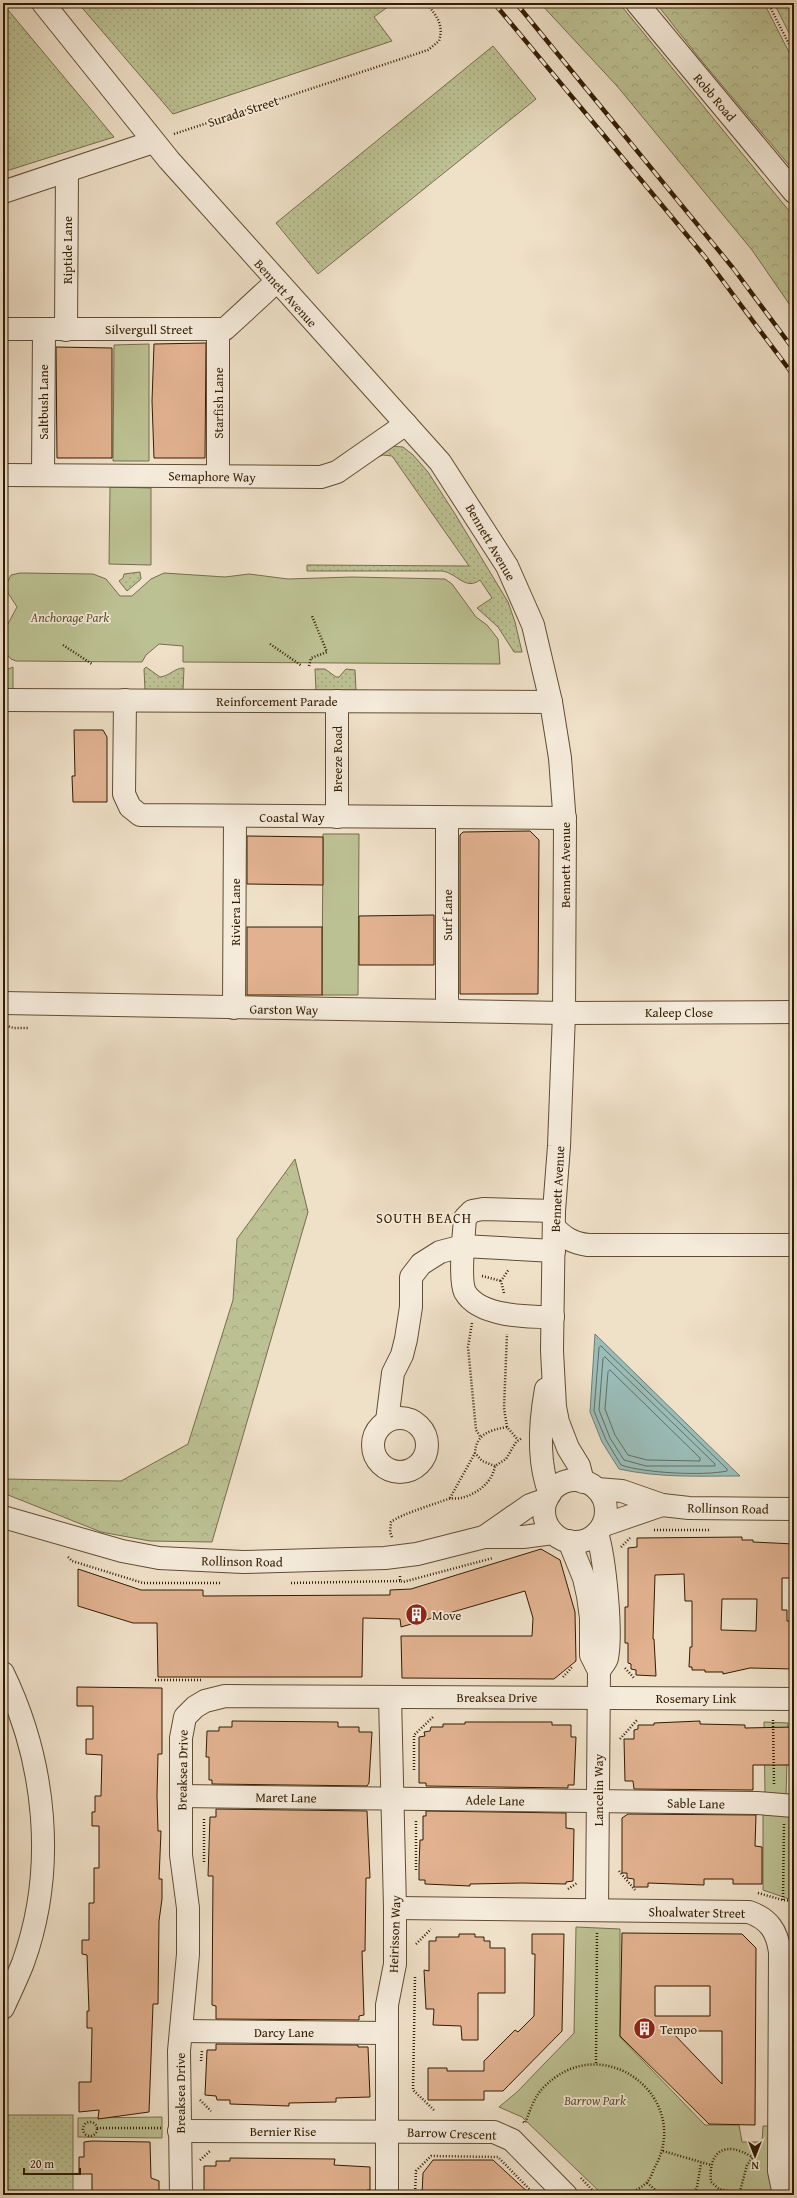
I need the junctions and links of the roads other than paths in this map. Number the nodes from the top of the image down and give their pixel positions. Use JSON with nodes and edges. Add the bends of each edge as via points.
{"nodes":[{"id":1,"x":43,"y":3,"type":"edge"},
{"id":2,"x":636,"y":3,"type":"edge"},
{"id":3,"x":153,"y":142,"type":"junction"},
{"id":4,"x":67,"y":171,"type":"junction"},
{"id":5,"x":3,"y":192,"type":"edge"},
{"id":6,"x":794,"y":192,"type":"edge"},
{"id":7,"x":276,"y":282,"type":"junction"},
{"id":8,"x":3,"y":329,"type":"edge"},
{"id":9,"x":44,"y":329,"type":"junction"},
{"id":10,"x":218,"y":329,"type":"junction"},
{"id":11,"x":66,"y":330,"type":"junction"},
{"id":12,"x":406,"y":424,"type":"junction"},
{"id":13,"x":3,"y":475,"type":"edge"},
{"id":14,"x":43,"y":475,"type":"junction"},
{"id":15,"x":218,"y":476,"type":"junction"},
{"id":16,"x":3,"y":700,"type":"edge"},
{"id":17,"x":125,"y":700,"type":"junction"},
{"id":18,"x":337,"y":701,"type":"junction"},
{"id":19,"x":551,"y":702,"type":"junction"},
{"id":20,"x":235,"y":817,"type":"junction"},
{"id":21,"x":337,"y":817,"type":"junction"},
{"id":22,"x":447,"y":818,"type":"junction"},
{"id":23,"x":565,"y":818,"type":"junction"},
{"id":24,"x":3,"y":1003,"type":"edge"},
{"id":25,"x":234,"y":1008,"type":"junction"},
{"id":26,"x":448,"y":1011,"type":"junction"},
{"id":27,"x":794,"y":1012,"type":"edge"},
{"id":28,"x":564,"y":1013,"type":"junction"},
{"id":29,"x":554,"y":1219,"type":"junction"},
{"id":30,"x":794,"y":1245,"type":"edge"},
{"id":31,"x":463,"y":1246,"type":"junction"},
{"id":32,"x":554,"y":1251,"type":"junction"},
{"id":33,"x":553,"y":1317,"type":"junction"},
{"id":34,"x":552,"y":1351,"type":"junction"},
{"id":35,"x":387,"y":1421,"type":"dead end"},
{"id":36,"x":590,"y":1485,"type":"junction"},
{"id":37,"x":548,"y":1496,"type":"junction"},
{"id":38,"x":662,"y":1505,"type":"junction"},
{"id":39,"x":794,"y":1509,"type":"edge"},
{"id":40,"x":3,"y":1517,"type":"edge"},
{"id":41,"x":600,"y":1529,"type":"junction"},
{"id":42,"x":484,"y":1537,"type":"junction"},
{"id":43,"x":561,"y":1537,"type":"junction"},
{"id":44,"x":599,"y":1671,"type":"junction"},
{"id":45,"x":3,"y":1673,"type":"edge"},
{"id":46,"x":390,"y":1697,"type":"junction"},
{"id":47,"x":599,"y":1697,"type":"junction"},
{"id":48,"x":794,"y":1699,"type":"edge"},
{"id":49,"x":181,"y":1796,"type":"junction"},
{"id":50,"x":391,"y":1798,"type":"junction"},
{"id":51,"x":598,"y":1801,"type":"junction"},
{"id":52,"x":789,"y":1814,"type":"edge"},
{"id":53,"x":395,"y":1908,"type":"junction"},
{"id":54,"x":597,"y":1916,"type":"junction"},
{"id":55,"x":3,"y":2008,"type":"edge"},
{"id":56,"x":181,"y":2031,"type":"junction"},
{"id":57,"x":387,"y":2033,"type":"junction"},
{"id":58,"x":170,"y":2126,"type":"junction"},
{"id":59,"x":386,"y":2132,"type":"junction"},
{"id":60,"x":181,"y":2195,"type":"edge"},
{"id":61,"x":386,"y":2195,"type":"edge"},
{"id":62,"x":566,"y":2195,"type":"edge"},
{"id":63,"x":784,"y":2195,"type":"edge"}],
"edges":[{"from":1,"to":3,"type":"street","name":"Bennett Avenue"},
{"from":2,"to":6,"type":"street","name":"Robb Road"},
{"from":3,"to":4,"type":"street"},
{"from":3,"to":7,"type":"street","name":"Bennett Avenue"},
{"from":4,"to":5,"type":"street"},
{"from":4,"to":11,"type":"street","name":"Riptide Lane"},
{"from":7,"to":10,"type":"street","name":"Silvergull Street","via":[[229,326]]},
{"from":7,"to":12,"type":"street","name":"Bennett Avenue"},
{"from":8,"to":9,"type":"street","name":"Silvergull Street"},
{"from":9,"to":11,"type":"street","name":"Silvergull Street"},
{"from":9,"to":14,"type":"street","name":"Saltbush Lane"},
{"from":10,"to":11,"type":"street","name":"Silvergull Street"},
{"from":10,"to":15,"type":"street","name":"Starfish Lane"},
{"from":12,"to":15,"type":"street","name":"Semaphore Way","via":[[342,469],[327,476]]},
{"from":12,"to":19,"type":"street","name":"Bennett Avenue","via":[[440,462],[507,566],[533,625]]},
{"from":13,"to":14,"type":"street","name":"Semaphore Way"},
{"from":14,"to":15,"type":"street","name":"Semaphore Way"},
{"from":16,"to":17,"type":"street","name":"Reinforcement Parade"},
{"from":17,"to":18,"type":"street","name":"Reinforcement Parade"},
{"from":17,"to":20,"type":"street","name":"Coastal Way","via":[[124,794],[130,807],[136,813],[145,816]]},
{"from":18,"to":19,"type":"street","name":"Reinforcement Parade"},
{"from":18,"to":21,"type":"street","name":"Breeze Road"},
{"from":19,"to":23,"type":"street","name":"Bennett Avenue","via":[[560,758]]},
{"from":20,"to":21,"type":"street","name":"Coastal Way"},
{"from":20,"to":25,"type":"street","name":"Riviera Lane"},
{"from":21,"to":22,"type":"street","name":"Coastal Way"},
{"from":22,"to":23,"type":"street","name":"Coastal Way"},
{"from":22,"to":26,"type":"street","name":"Surf Lane"},
{"from":23,"to":28,"type":"street","name":"Bennett Avenue"},
{"from":24,"to":25,"type":"street","name":"Garston Way"},
{"from":25,"to":26,"type":"street","name":"Garston Way"},
{"from":26,"to":28,"type":"street","name":"Garston Way"},
{"from":27,"to":28,"type":"street","name":"Kaleep Close"},
{"from":28,"to":29,"type":"street","name":"Bennett Avenue"},
{"from":29,"to":30,"type":"street","via":[[562,1236],[588,1245]]},
{"from":29,"to":31,"type":"street","via":[[483,1209],[472,1211],[464,1218]]},
{"from":29,"to":32,"type":"street","name":"Bennett Avenue"},
{"from":31,"to":32,"type":"street"},
{"from":31,"to":33,"type":"street","via":[[465,1291],[477,1304],[509,1315],[528,1318]]},
{"from":31,"to":35,"type":"street","via":[[440,1252],[421,1264],[411,1277],[411,1307],[406,1339],[393,1373]]},
{"from":32,"to":33,"type":"street","name":"Bennett Avenue"},
{"from":33,"to":34,"type":"street","name":"Bennett Avenue"},
{"from":34,"to":36,"type":"street","name":"Bennett Avenue","via":[[558,1422],[568,1448]]},
{"from":34,"to":37,"type":"street","name":"Bennett Avenue","via":[[543,1404],[541,1440],[543,1477]]},
{"from":36,"to":37,"type":"street","via":[[565,1482]]},
{"from":36,"to":38,"type":"street","name":"Rollinson Road","via":[[622,1491]]},
{"from":36,"to":41,"type":"street","via":[[606,1505],[606,1515]]},
{"from":37,"to":42,"type":"street","name":"Rollinson Road","via":[[530,1505]]},
{"from":37,"to":43,"type":"street","via":[[545,1516]]},
{"from":38,"to":39,"type":"street","name":"Rollinson Road","via":[[705,1509]]},
{"from":38,"to":41,"type":"street","name":"Rollinson Road"},
{"from":40,"to":42,"type":"street","name":"Rollinson Road","via":[[122,1551],[159,1558],[192,1560],[308,1562],[384,1558],[416,1554]]},
{"from":41,"to":43,"type":"street","via":[[589,1539],[579,1542]]},
{"from":41,"to":44,"type":"street","name":"Lancelin Way","via":[[608,1621],[606,1659]]},
{"from":42,"to":43,"type":"street","name":"Rollinson Road"},
{"from":43,"to":44,"type":"street","name":"Lancelin Way","via":[[581,1571],[588,1596],[591,1655]]},
{"from":44,"to":47,"type":"street","name":"Lancelin Way"},
{"from":45,"to":55,"type":"street","via":[[16,1703],[35,1763],[44,1826],[42,1877],[35,1921],[23,1963]]},
{"from":46,"to":47,"type":"street","name":"Breaksea Drive"},
{"from":46,"to":49,"type":"street","name":"Breaksea Drive","via":[[225,1696],[205,1701],[185,1717],[182,1725]]},
{"from":46,"to":50,"type":"street","name":"Heirisson Way"},
{"from":47,"to":48,"type":"street","name":"Rosemary Link"},
{"from":47,"to":51,"type":"street","name":"Lancelin Way"},
{"from":49,"to":50,"type":"street","name":"Maret Lane"},
{"from":49,"to":56,"type":"street","name":"Breaksea Drive","via":[[181,1856],[188,1908],[188,1954]]},
{"from":50,"to":51,"type":"street","name":"Adele Lane"},
{"from":50,"to":53,"type":"street","name":"Heirisson Way"},
{"from":51,"to":52,"type":"street","name":"Sable Lane","via":[[757,1803]]},
{"from":51,"to":54,"type":"street","name":"Lancelin Way"},
{"from":53,"to":54,"type":"street","name":"Shoalwater Street"},
{"from":53,"to":57,"type":"street","name":"Heirisson Way","via":[[395,1964],[387,2005]]},
{"from":54,"to":63,"type":"street","name":"Shoalwater Street","via":[[749,1912],[772,1925],[779,1941],[780,1952],[779,2171]]},
{"from":56,"to":57,"type":"street","name":"Darcy Lane"},
{"from":56,"to":58,"type":"street","name":"Breaksea Drive"},
{"from":57,"to":59,"type":"street","name":"Heirisson Way"},
{"from":58,"to":59,"type":"street","name":"Bernier Rise"},
{"from":58,"to":60,"type":"street","name":"Breaksea Drive"},
{"from":59,"to":61,"type":"street","name":"Heirisson Way"},
{"from":59,"to":62,"type":"street","name":"Barrow Crescent","via":[[494,2132],[512,2140]]}]}
